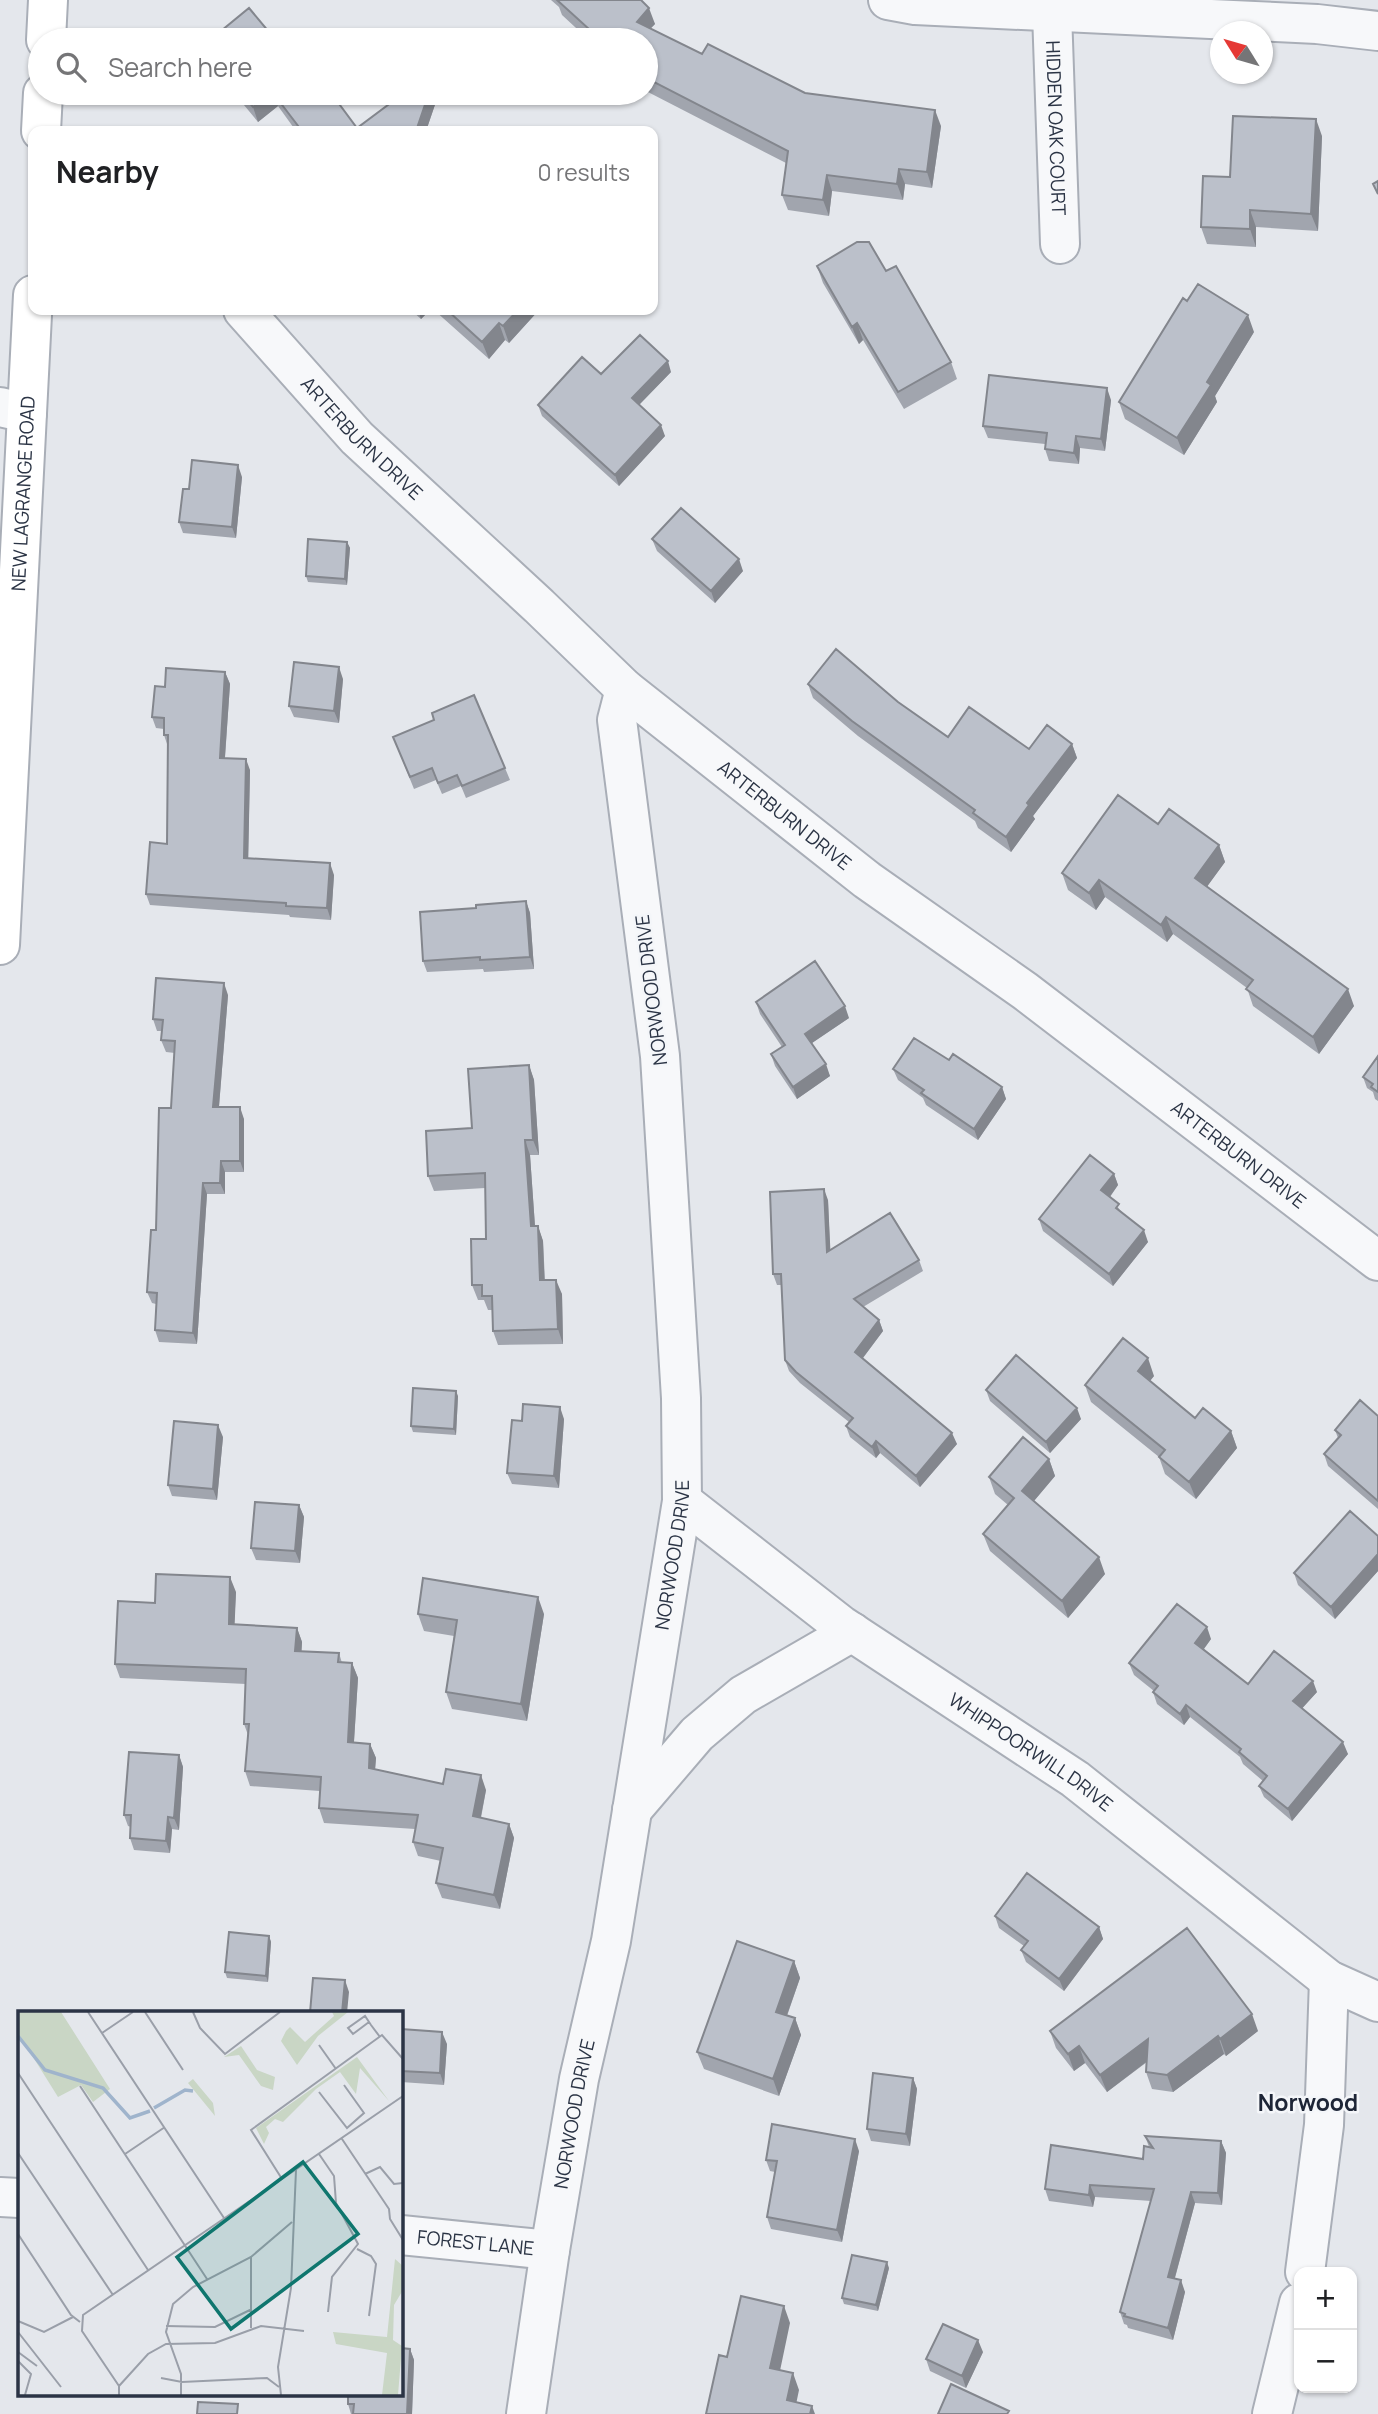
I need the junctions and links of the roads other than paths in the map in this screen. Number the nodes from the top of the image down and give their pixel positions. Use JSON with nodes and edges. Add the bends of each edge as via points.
{"nodes":[{"id":1,"x":48,"y":0,"type":"edge"},
{"id":2,"x":888,"y":0,"type":"edge"},
{"id":3,"x":1052,"y":12,"type":"junction"},
{"id":4,"x":47,"y":28,"type":"edge"},
{"id":5,"x":1378,"y":32,"type":"edge"},
{"id":6,"x":42,"y":105,"type":"edge"},
{"id":7,"x":41,"y":126,"type":"edge"},
{"id":8,"x":1060,"y":244,"type":"dead end"},
{"id":9,"x":30,"y":315,"type":"edge"},
{"id":10,"x":247,"y":315,"type":"edge"},
{"id":11,"x":14,"y":410,"type":"edge"},
{"id":12,"x":625,"y":689,"type":"junction"},
{"id":13,"x":0,"y":945,"type":"edge"},
{"id":14,"x":1378,"y":1261,"type":"edge"},
{"id":15,"x":681,"y":1501,"type":"junction"},
{"id":16,"x":852,"y":1632,"type":"junction"},
{"id":17,"x":632,"y":1810,"type":"junction"},
{"id":18,"x":1329,"y":1980,"type":"junction"},
{"id":19,"x":1378,"y":2002,"type":"edge"},
{"id":20,"x":0,"y":2197,"type":"edge"},
{"id":21,"x":18,"y":2198,"type":"edge"},
{"id":22,"x":402,"y":2235,"type":"edge"},
{"id":23,"x":550,"y":2250,"type":"junction"},
{"id":24,"x":1306,"y":2267,"type":"edge"},
{"id":25,"x":1294,"y":2324,"type":"edge"},
{"id":26,"x":526,"y":2414,"type":"edge"},
{"id":27,"x":1272,"y":2414,"type":"edge"}],
"edges":[{"from":1,"to":4,"type":"main road"},
{"from":2,"to":3,"type":"street"},
{"from":3,"to":5,"type":"street","via":[[1317,24]]},
{"from":3,"to":8,"type":"street","name":"HIDDEN OAK COURT"},
{"from":6,"to":7,"type":"main road"},
{"from":9,"to":11,"type":"main road","name":"NEW LAGRANGE ROAD"},
{"from":10,"to":12,"type":"street","name":"ARTERBURN DRIVE","via":[[357,438]]},
{"from":11,"to":13,"type":"main road","name":"NEW LAGRANGE ROAD"},
{"from":12,"to":14,"type":"street","name":"ARTERBURN DRIVE","via":[[867,880],[1025,991]]},
{"from":12,"to":15,"type":"street","name":"NORWOOD DRIVE","via":[[617,720],[660,1056],[681,1398]]},
{"from":15,"to":16,"type":"street","name":"WHIPPOORWILL DRIVE"},
{"from":15,"to":17,"type":"street","name":"NORWOOD DRIVE"},
{"from":16,"to":17,"type":"street","via":[[743,1695],[697,1734]]},
{"from":16,"to":18,"type":"street","name":"WHIPPOORWILL DRIVE","via":[[1075,1779]]},
{"from":17,"to":23,"type":"street","name":"NORWOOD DRIVE"},
{"from":18,"to":19,"type":"street","name":"WHIPPOORWILL DRIVE"},
{"from":18,"to":24,"type":"street","via":[[1324,2125]]},
{"from":20,"to":21,"type":"street"},
{"from":22,"to":23,"type":"street","name":"FOREST LANE"},
{"from":23,"to":26,"type":"street","name":"NORWOOD DRIVE"},
{"from":25,"to":27,"type":"street"}]}
